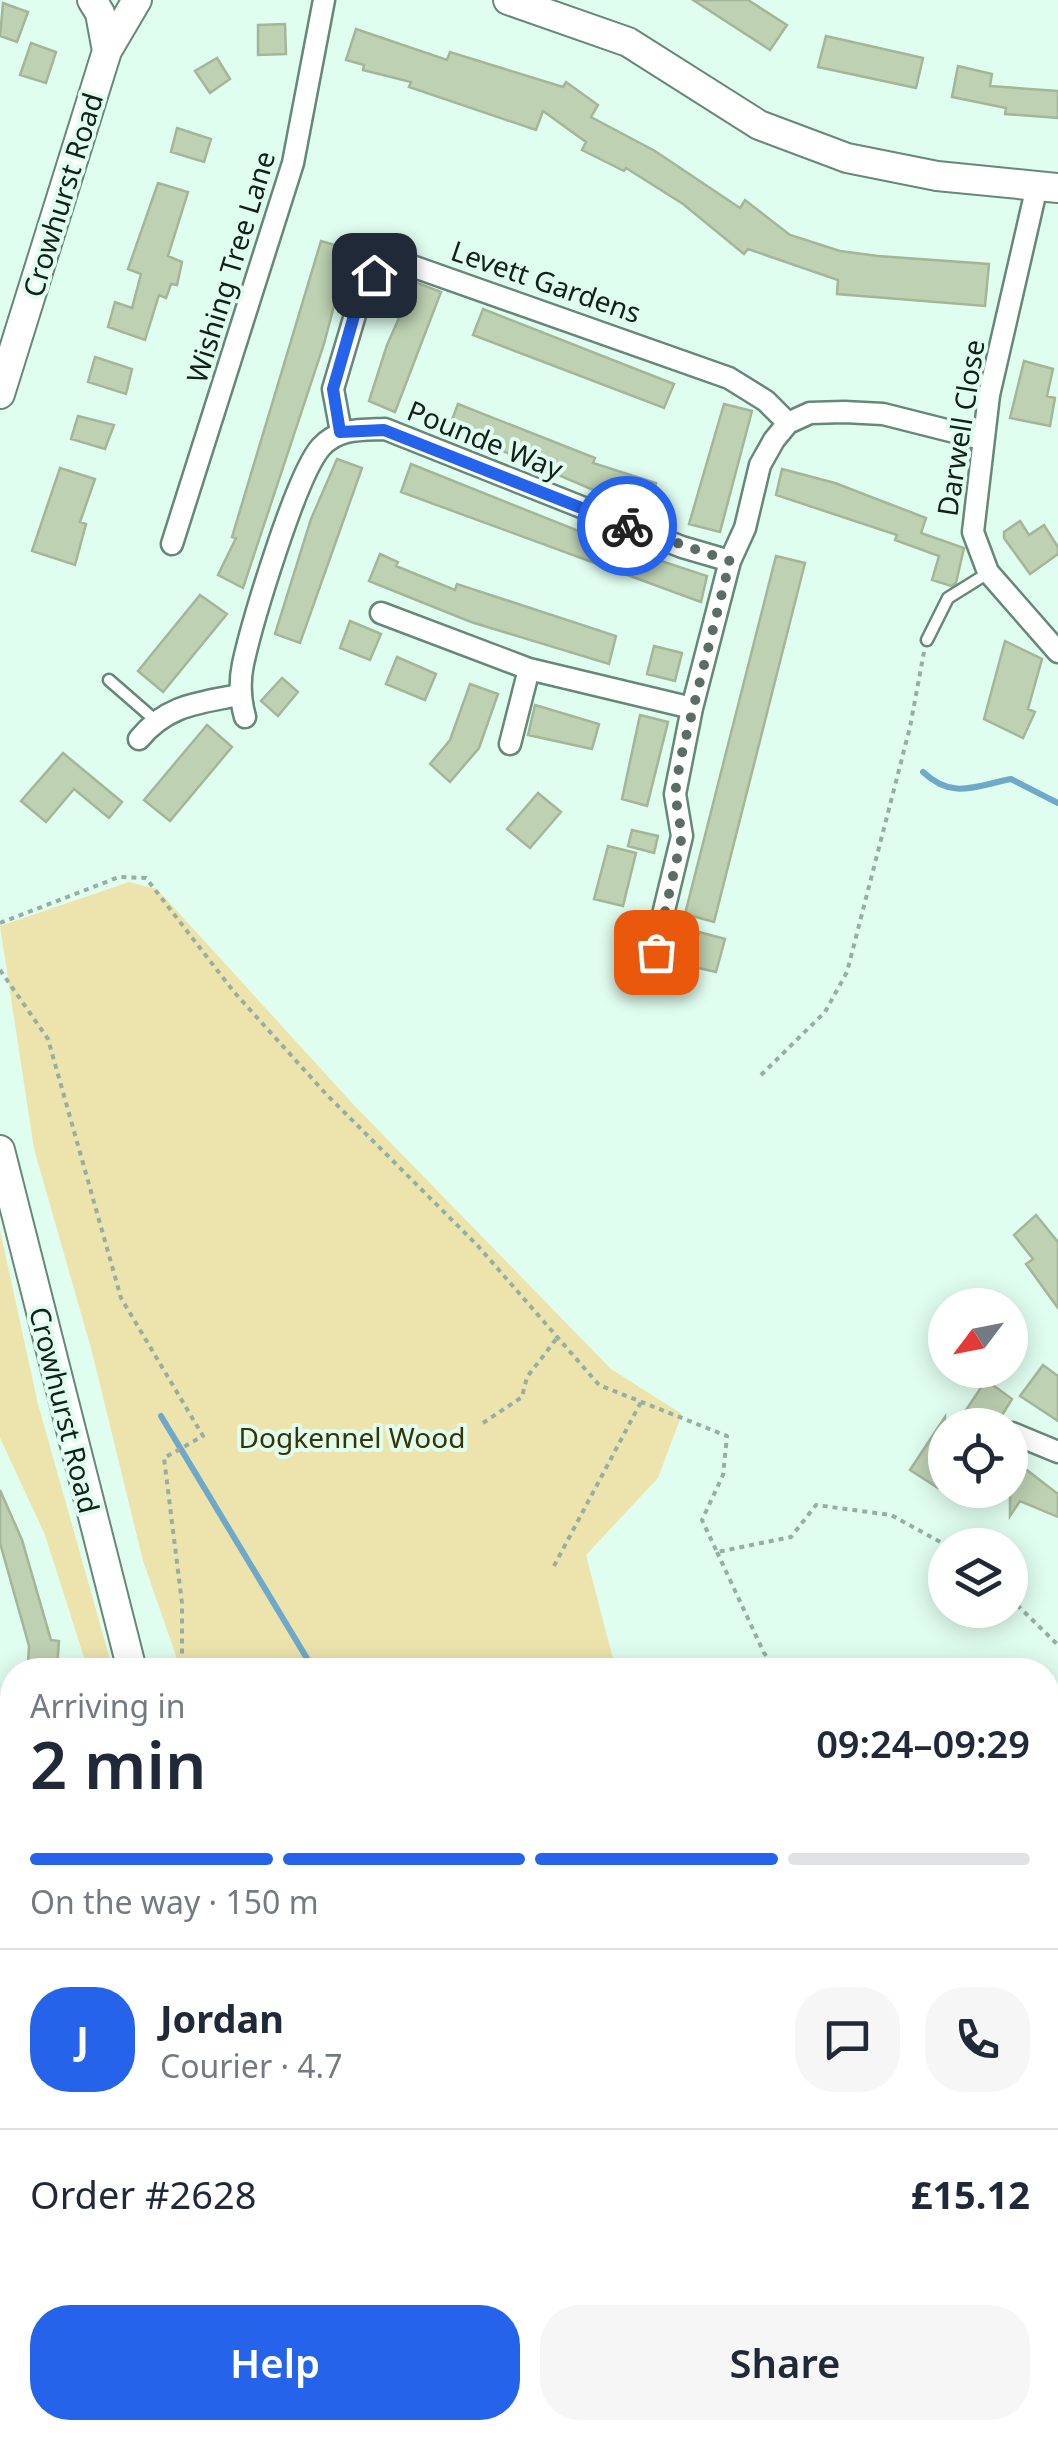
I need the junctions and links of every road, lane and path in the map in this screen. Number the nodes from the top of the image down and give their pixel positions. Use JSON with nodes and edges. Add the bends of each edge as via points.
{"nodes":[{"id":1,"x":92,"y":0,"type":"edge"},
{"id":2,"x":101,"y":0,"type":"edge"},
{"id":3,"x":134,"y":0,"type":"edge"},
{"id":4,"x":324,"y":0,"type":"edge"},
{"id":5,"x":508,"y":0,"type":"edge"},
{"id":6,"x":107,"y":51,"type":"junction"},
{"id":7,"x":1047,"y":187,"type":"edge"},
{"id":8,"x":0,"y":394,"type":"edge"},
{"id":9,"x":788,"y":423,"type":"junction"},
{"id":10,"x":340,"y":432,"type":"junction"},
{"id":11,"x":982,"y":439,"type":"junction"},
{"id":12,"x":172,"y":544,"type":"dead end"},
{"id":13,"x":730,"y":561,"type":"junction"},
{"id":14,"x":988,"y":572,"type":"junction"},
{"id":15,"x":381,"y":613,"type":"dead end"},
{"id":16,"x":927,"y":640,"type":"joint"},
{"id":17,"x":1058,"y":652,"type":"edge"},
{"id":18,"x":528,"y":669,"type":"junction"},
{"id":19,"x":109,"y":680,"type":"dead end"},
{"id":20,"x":240,"y":695,"type":"junction"},
{"id":21,"x":692,"y":708,"type":"junction"},
{"id":22,"x":246,"y":718,"type":"dead end"},
{"id":23,"x":155,"y":720,"type":"junction"},
{"id":24,"x":139,"y":739,"type":"dead end"},
{"id":25,"x":510,"y":744,"type":"dead end"},
{"id":26,"x":0,"y":923,"type":"edge"},
{"id":27,"x":651,"y":964,"type":"dead end"},
{"id":28,"x":0,"y":970,"type":"edge"},
{"id":29,"x":761,"y":1076,"type":"dead end"},
{"id":30,"x":0,"y":1150,"type":"edge"},
{"id":31,"x":557,"y":1338,"type":"junction"},
{"id":32,"x":641,"y":1402,"type":"junction"},
{"id":33,"x":483,"y":1423,"type":"dead end"},
{"id":34,"x":1028,"y":1440,"type":"edge"},
{"id":35,"x":1058,"y":1452,"type":"edge"},
{"id":36,"x":928,"y":1535,"type":"edge"},
{"id":37,"x":717,"y":1552,"type":"junction"},
{"id":38,"x":554,"y":1566,"type":"dead end"},
{"id":39,"x":1028,"y":1616,"type":"edge"},
{"id":40,"x":1058,"y":1645,"type":"edge"},
{"id":41,"x":129,"y":1658,"type":"edge"},
{"id":42,"x":182,"y":1658,"type":"edge"},
{"id":43,"x":768,"y":1658,"type":"edge"}],
"edges":[{"from":1,"to":6,"type":"main road"},
{"from":2,"to":3,"type":"main road"},
{"from":3,"to":6,"type":"main road","name":"Crowhurst Road"},
{"from":4,"to":12,"type":"street","name":"Wishing Tree Lane","via":[[293,163]]},
{"from":5,"to":7,"type":"main road","via":[[628,42],[759,125],[847,158]]},
{"from":6,"to":8,"type":"main road","name":"Crowhurst Road"},
{"from":7,"to":11,"type":"street","name":"Darwell Close"},
{"from":9,"to":10,"type":"street","name":"Levett Gardens","via":[[729,378],[409,264],[374,275],[362,288],[333,389]]},
{"from":9,"to":11,"type":"street","via":[[810,414],[883,414]]},
{"from":9,"to":13,"type":"street","via":[[760,465]]},
{"from":10,"to":13,"type":"street","name":"Pounde Way","via":[[384,430]]},
{"from":10,"to":20,"type":"street","via":[[322,446],[301,484],[242,666]]},
{"from":11,"to":14,"type":"street","name":"Darwell Close","via":[[972,532]]},
{"from":13,"to":21,"type":"street"},
{"from":14,"to":16,"type":"lane","via":[[948,598]]},
{"from":14,"to":17,"type":"street","name":"Darwell Close"},
{"from":15,"to":18,"type":"street"},
{"from":16,"to":29,"type":"path","via":[[847,972],[824,1012]]},
{"from":18,"to":21,"type":"street"},
{"from":18,"to":25,"type":"street"},
{"from":19,"to":23,"type":"lane"},
{"from":20,"to":22,"type":"street"},
{"from":20,"to":23,"type":"street","via":[[175,707]]},
{"from":21,"to":27,"type":"street","via":[[675,794],[682,836]]},
{"from":23,"to":24,"type":"street"},
{"from":26,"to":31,"type":"path","via":[[119,877],[146,878],[247,1006],[478,1246]]},
{"from":28,"to":42,"type":"path","via":[[48,1038],[120,1298],[203,1436],[164,1458]]},
{"from":30,"to":41,"type":"main road","name":"Crowhurst Road"},
{"from":31,"to":32,"type":"path","via":[[599,1385]]},
{"from":31,"to":33,"type":"path","via":[[527,1377],[522,1398]]},
{"from":32,"to":37,"type":"path","via":[[727,1436],[723,1476],[702,1520]]},
{"from":32,"to":38,"type":"path"},
{"from":34,"to":35,"type":"street"},
{"from":36,"to":37,"type":"path","via":[[891,1515],[816,1505],[791,1537]]},
{"from":37,"to":43,"type":"path"},
{"from":39,"to":40,"type":"path"}]}
